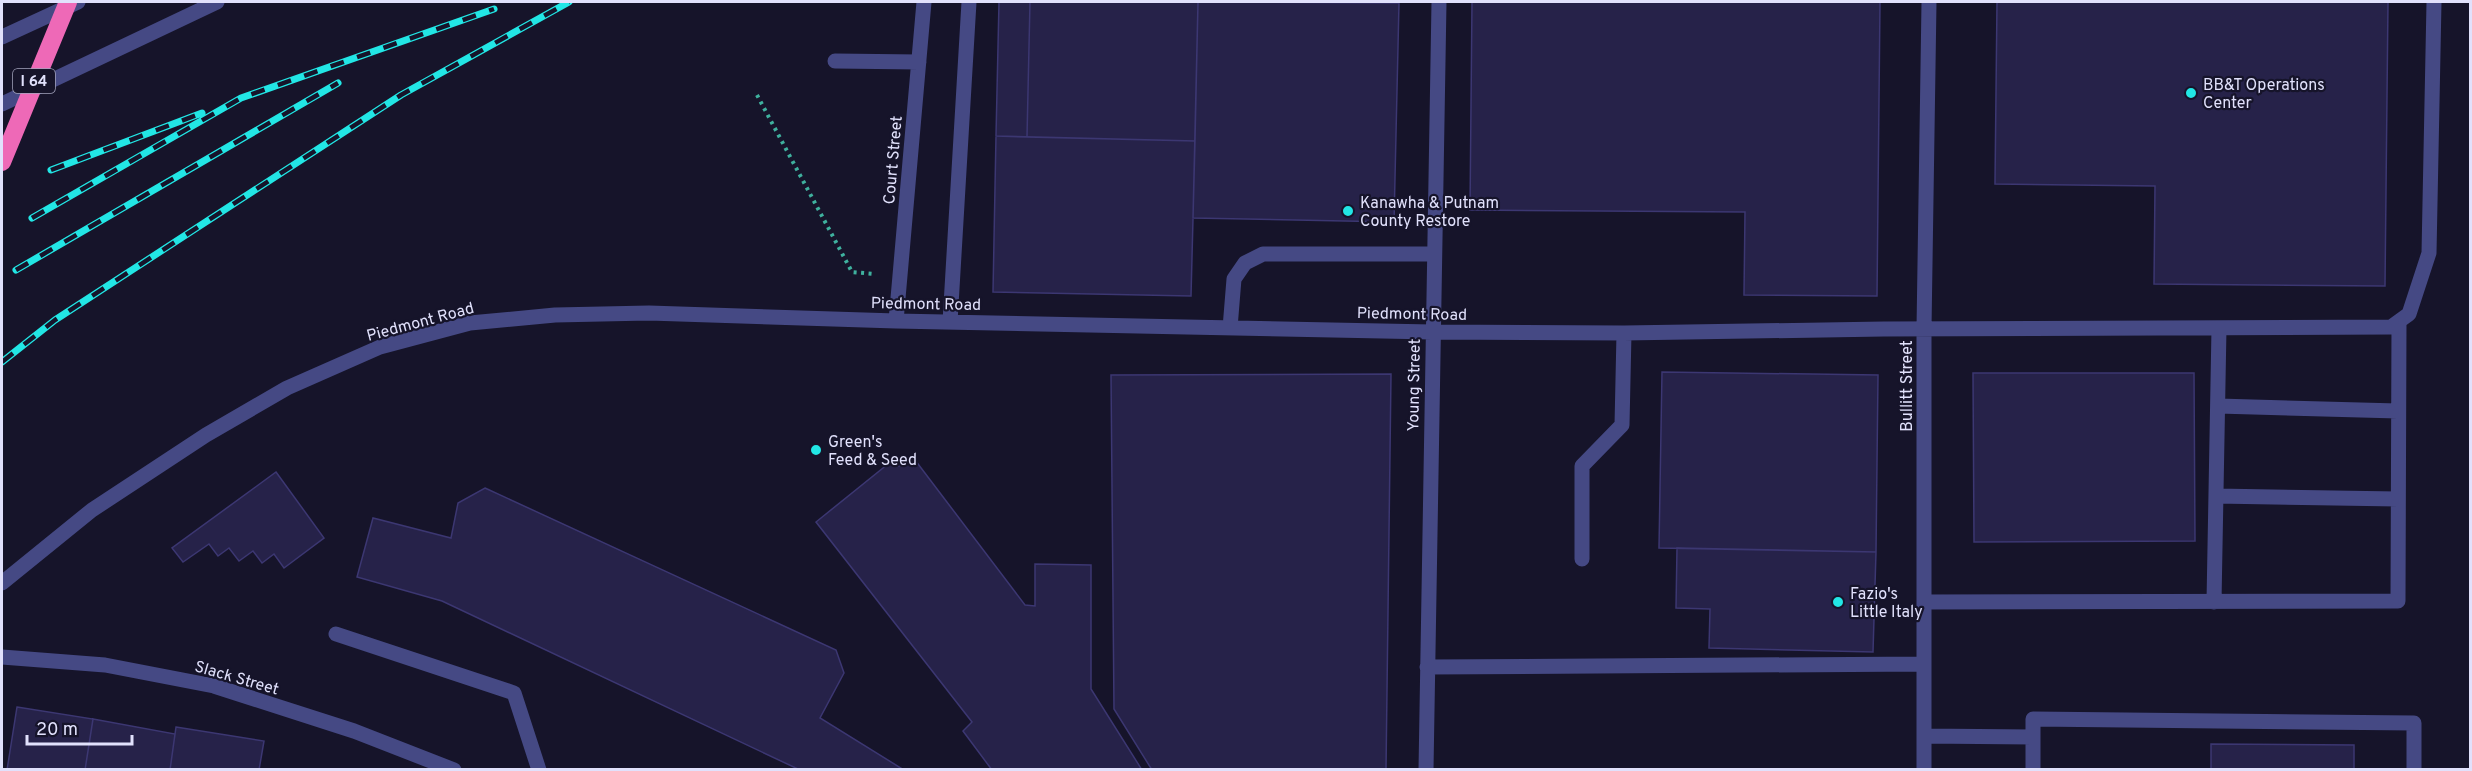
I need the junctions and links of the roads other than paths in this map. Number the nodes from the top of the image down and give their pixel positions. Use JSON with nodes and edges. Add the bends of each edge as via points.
{"nodes":[{"id":1,"x":68,"y":2,"type":"edge"},
{"id":2,"x":78,"y":2,"type":"edge"},
{"id":3,"x":217,"y":2,"type":"edge"},
{"id":4,"x":924,"y":2,"type":"edge"},
{"id":5,"x":969,"y":2,"type":"edge"},
{"id":6,"x":1439,"y":2,"type":"edge"},
{"id":7,"x":1929,"y":2,"type":"edge"},
{"id":8,"x":2434,"y":2,"type":"edge"},
{"id":9,"x":2,"y":37,"type":"edge"},
{"id":10,"x":835,"y":61,"type":"dead end"},
{"id":11,"x":918,"y":62,"type":"junction"},
{"id":12,"x":2,"y":104,"type":"edge"},
{"id":13,"x":2,"y":162,"type":"edge"},
{"id":14,"x":1434,"y":254,"type":"junction"},
{"id":15,"x":896,"y":321,"type":"junction"},
{"id":16,"x":950,"y":322,"type":"junction"},
{"id":17,"x":2399,"y":322,"type":"junction"},
{"id":18,"x":1230,"y":328,"type":"junction"},
{"id":19,"x":2219,"y":328,"type":"junction"},
{"id":20,"x":1924,"y":329,"type":"junction"},
{"id":21,"x":1432,"y":332,"type":"junction"},
{"id":22,"x":1624,"y":333,"type":"junction"},
{"id":23,"x":2217,"y":406,"type":"junction"},
{"id":24,"x":2398,"y":411,"type":"junction"},
{"id":25,"x":2216,"y":496,"type":"junction"},
{"id":26,"x":2398,"y":499,"type":"junction"},
{"id":27,"x":1582,"y":559,"type":"dead end"},
{"id":28,"x":2,"y":583,"type":"edge"},
{"id":29,"x":1924,"y":602,"type":"junction"},
{"id":30,"x":2214,"y":602,"type":"junction"},
{"id":31,"x":336,"y":634,"type":"dead end"},
{"id":32,"x":2,"y":657,"type":"edge"},
{"id":33,"x":1924,"y":664,"type":"junction"},
{"id":34,"x":1427,"y":668,"type":"junction"},
{"id":35,"x":1924,"y":736,"type":"junction"},
{"id":36,"x":2033,"y":737,"type":"junction"},
{"id":37,"x":454,"y":770,"type":"edge"},
{"id":38,"x":539,"y":770,"type":"edge"},
{"id":39,"x":1426,"y":770,"type":"edge"},
{"id":40,"x":1924,"y":770,"type":"edge"},
{"id":41,"x":2033,"y":770,"type":"edge"},
{"id":42,"x":2414,"y":770,"type":"edge"}],
"edges":[{"from":1,"to":13,"type":"highway","number":"I 64","bridge":true},
{"from":2,"to":9,"type":"street"},
{"from":3,"to":12,"type":"street"},
{"from":4,"to":11,"type":"street","name":"Court Street"},
{"from":5,"to":16,"type":"street"},
{"from":6,"to":14,"type":"street","name":"Young Street"},
{"from":7,"to":20,"type":"street","name":"Bullitt Street"},
{"from":8,"to":17,"type":"street","via":[[2429,253],[2409,314]]},
{"from":10,"to":11,"type":"street"},
{"from":11,"to":15,"type":"street","name":"Court Street"},
{"from":14,"to":18,"type":"street","via":[[1263,254],[1245,263],[1234,279]]},
{"from":14,"to":21,"type":"street","name":"Young Street"},
{"from":15,"to":16,"type":"street","name":"Piedmont Road"},
{"from":15,"to":28,"type":"street","name":"Piedmont Road","via":[[649,313],[555,315],[470,323],[381,347],[287,388],[206,435],[92,510]]},
{"from":16,"to":18,"type":"street","name":"Piedmont Road"},
{"from":17,"to":19,"type":"street","name":"Piedmont Road","via":[[2391,327]]},
{"from":17,"to":24,"type":"street"},
{"from":18,"to":21,"type":"street","name":"Piedmont Road"},
{"from":19,"to":20,"type":"street","name":"Piedmont Road"},
{"from":19,"to":23,"type":"street"},
{"from":20,"to":22,"type":"street","name":"Piedmont Road"},
{"from":20,"to":29,"type":"street","name":"Bullitt Street"},
{"from":21,"to":22,"type":"street","name":"Piedmont Road"},
{"from":21,"to":34,"type":"street","name":"Young Street"},
{"from":22,"to":27,"type":"street","via":[[1622,425],[1582,466]]},
{"from":23,"to":24,"type":"street"},
{"from":23,"to":25,"type":"street"},
{"from":24,"to":26,"type":"street"},
{"from":25,"to":26,"type":"street"},
{"from":25,"to":30,"type":"street"},
{"from":26,"to":30,"type":"street","via":[[2398,601]]},
{"from":29,"to":30,"type":"street"},
{"from":29,"to":33,"type":"street","name":"Bullitt Street"},
{"from":31,"to":38,"type":"street","via":[[514,693]]},
{"from":32,"to":37,"type":"street","name":"Slack Street","via":[[105,665],[214,686],[354,731]]},
{"from":33,"to":34,"type":"street"},
{"from":33,"to":35,"type":"street","name":"Bullitt Street"},
{"from":34,"to":39,"type":"street","name":"Young Street"},
{"from":35,"to":36,"type":"street"},
{"from":35,"to":40,"type":"street","name":"Bullitt Street"},
{"from":36,"to":41,"type":"street"},
{"from":36,"to":42,"type":"street","via":[[2033,719],[2414,723]]}]}
